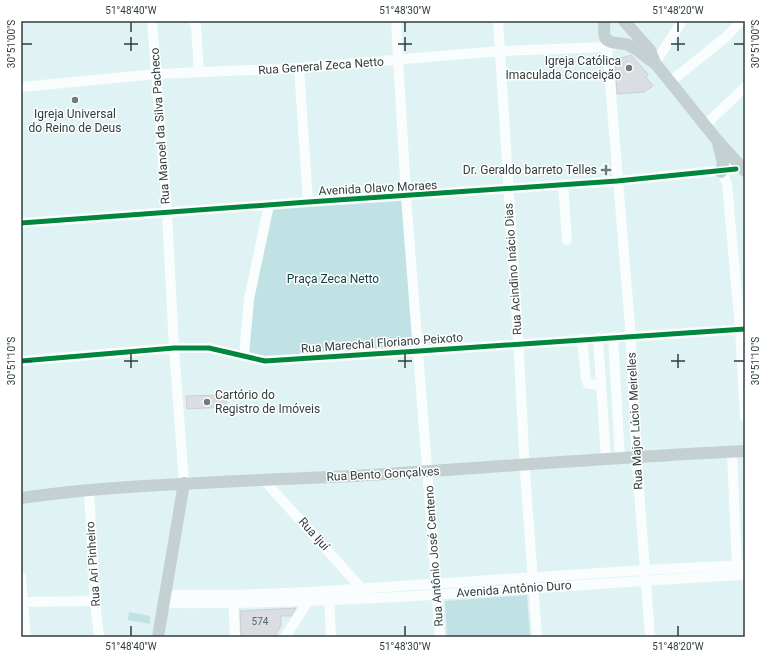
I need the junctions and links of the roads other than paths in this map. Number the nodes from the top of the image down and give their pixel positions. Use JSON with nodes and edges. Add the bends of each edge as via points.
{"nodes":[{"id":1,"x":152,"y":21,"type":"edge"},
{"id":2,"x":194,"y":21,"type":"edge"},
{"id":3,"x":396,"y":21,"type":"edge"},
{"id":4,"x":498,"y":21,"type":"edge"},
{"id":5,"x":682,"y":21,"type":"edge"},
{"id":6,"x":741,"y":21,"type":"edge"},
{"id":7,"x":625,"y":22,"type":"edge"},
{"id":8,"x":605,"y":33,"type":"edge"},
{"id":9,"x":621,"y":43,"type":"junction"},
{"id":10,"x":500,"y":52,"type":"junction"},
{"id":11,"x":399,"y":60,"type":"junction"},
{"id":12,"x":655,"y":63,"type":"junction"},
{"id":13,"x":299,"y":68,"type":"junction"},
{"id":14,"x":199,"y":72,"type":"junction"},
{"id":15,"x":157,"y":74,"type":"junction"},
{"id":16,"x":670,"y":82,"type":"junction"},
{"id":17,"x":21,"y":87,"type":"edge"},
{"id":18,"x":745,"y":87,"type":"edge"},
{"id":19,"x":705,"y":125,"type":"junction"},
{"id":20,"x":718,"y":146,"type":"junction"},
{"id":21,"x":721,"y":172,"type":"junction"},
{"id":22,"x":742,"y":172,"type":"edge"},
{"id":23,"x":617,"y":181,"type":"junction"},
{"id":24,"x":745,"y":181,"type":"edge"},
{"id":25,"x":563,"y":185,"type":"junction"},
{"id":26,"x":509,"y":189,"type":"junction"},
{"id":27,"x":406,"y":196,"type":"junction"},
{"id":28,"x":308,"y":202,"type":"junction"},
{"id":29,"x":269,"y":205,"type":"junction"},
{"id":30,"x":167,"y":212,"type":"junction"},
{"id":31,"x":21,"y":223,"type":"edge"},
{"id":32,"x":567,"y":240,"type":"dead end"},
{"id":33,"x":742,"y":329,"type":"edge"},
{"id":34,"x":630,"y":336,"type":"junction"},
{"id":35,"x":613,"y":337,"type":"junction"},
{"id":36,"x":598,"y":338,"type":"junction"},
{"id":37,"x":582,"y":339,"type":"junction"},
{"id":38,"x":518,"y":344,"type":"junction"},
{"id":39,"x":174,"y":348,"type":"junction"},
{"id":40,"x":419,"y":352,"type":"junction"},
{"id":41,"x":244,"y":355,"type":"junction"},
{"id":42,"x":599,"y":355,"type":"junction"},
{"id":43,"x":583,"y":356,"type":"junction"},
{"id":44,"x":21,"y":361,"type":"edge"},
{"id":45,"x":601,"y":385,"type":"junction"},
{"id":46,"x":745,"y":416,"type":"edge"},
{"id":47,"x":745,"y":451,"type":"edge"},
{"id":48,"x":732,"y":452,"type":"junction"},
{"id":49,"x":636,"y":457,"type":"junction"},
{"id":50,"x":620,"y":458,"type":"junction"},
{"id":51,"x":606,"y":459,"type":"junction"},
{"id":52,"x":525,"y":464,"type":"junction"},
{"id":53,"x":428,"y":471,"type":"junction"},
{"id":54,"x":265,"y":481,"type":"junction"},
{"id":55,"x":184,"y":483,"type":"junction"},
{"id":56,"x":88,"y":490,"type":"junction"},
{"id":57,"x":21,"y":498,"type":"edge"},
{"id":58,"x":741,"y":570,"type":"edge"},
{"id":59,"x":645,"y":575,"type":"junction"},
{"id":60,"x":21,"y":577,"type":"edge"},
{"id":61,"x":533,"y":583,"type":"junction"},
{"id":62,"x":362,"y":589,"type":"junction"},
{"id":63,"x":436,"y":589,"type":"junction"},
{"id":64,"x":329,"y":595,"type":"junction"},
{"id":65,"x":309,"y":596,"type":"junction"},
{"id":66,"x":164,"y":600,"type":"junction"},
{"id":67,"x":233,"y":600,"type":"junction"},
{"id":68,"x":95,"y":601,"type":"junction"},
{"id":69,"x":23,"y":602,"type":"junction"},
{"id":70,"x":23,"y":622,"type":"edge"},
{"id":71,"x":26,"y":637,"type":"edge"},
{"id":72,"x":99,"y":637,"type":"edge"},
{"id":73,"x":158,"y":637,"type":"edge"},
{"id":74,"x":234,"y":637,"type":"edge"},
{"id":75,"x":285,"y":637,"type":"edge"},
{"id":76,"x":331,"y":637,"type":"edge"},
{"id":77,"x":440,"y":637,"type":"edge"},
{"id":78,"x":537,"y":637,"type":"edge"},
{"id":79,"x":650,"y":637,"type":"edge"}],
"edges":[{"from":1,"to":15,"type":"street","name":"Rua Manoel da Silva Pacheco"},
{"from":2,"to":14,"type":"street"},
{"from":3,"to":11,"type":"street","name":"Rua Antônio José Centeno"},
{"from":4,"to":10,"type":"street","name":"Rua Acindino Inácio Dias"},
{"from":5,"to":12,"type":"street"},
{"from":6,"to":16,"type":"street","via":[[726,37]]},
{"from":7,"to":8,"type":"main road","via":[[614,21],[607,24]]},
{"from":7,"to":9,"type":"main road","via":[[626,38]]},
{"from":7,"to":12,"type":"main road","via":[[650,50]]},
{"from":8,"to":9,"type":"main road","via":[[611,42]]},
{"from":8,"to":10,"type":"street","name":"Rua General Zeca Netto"},
{"from":8,"to":23,"type":"street","name":"Rua Major Lúcio Meirelles"},
{"from":9,"to":12,"type":"main road","via":[[635,48]]},
{"from":10,"to":11,"type":"street","name":"Rua General Zeca Netto"},
{"from":10,"to":26,"type":"street","name":"Rua Acindino Inácio Dias"},
{"from":11,"to":13,"type":"street","name":"Rua General Zeca Netto"},
{"from":11,"to":27,"type":"street","name":"Rua Antônio José Centeno"},
{"from":12,"to":16,"type":"main road"},
{"from":13,"to":14,"type":"street","name":"Rua General Zeca Netto"},
{"from":13,"to":28,"type":"street"},
{"from":14,"to":15,"type":"street","name":"Rua General Zeca Netto"},
{"from":15,"to":17,"type":"street","name":"Rua General Zeca Netto"},
{"from":15,"to":30,"type":"street","name":"Rua Manoel da Silva Pacheco"},
{"from":16,"to":19,"type":"main road"},
{"from":18,"to":19,"type":"street"},
{"from":19,"to":20,"type":"main road"},
{"from":20,"to":21,"type":"main road","via":[[723,162]]},
{"from":20,"to":22,"type":"main road"},
{"from":21,"to":22,"type":"street","name":"Avenida Olavo Moraes"},
{"from":21,"to":23,"type":"street","name":"Avenida Olavo Moraes"},
{"from":21,"to":33,"type":"street","via":[[726,183]]},
{"from":22,"to":24,"type":"main road"},
{"from":23,"to":25,"type":"street","name":"Avenida Olavo Moraes"},
{"from":23,"to":34,"type":"street","name":"Rua Major Lúcio Meirelles"},
{"from":25,"to":26,"type":"street","name":"Avenida Olavo Moraes"},
{"from":25,"to":32,"type":"street"},
{"from":26,"to":27,"type":"street","name":"Avenida Olavo Moraes"},
{"from":26,"to":38,"type":"street","name":"Rua Acindino Inácio Dias"},
{"from":27,"to":28,"type":"street","name":"Avenida Olavo Moraes"},
{"from":27,"to":40,"type":"street","name":"Rua Antônio José Centeno"},
{"from":28,"to":29,"type":"street","name":"Avenida Olavo Moraes"},
{"from":29,"to":30,"type":"street","name":"Avenida Olavo Moraes"},
{"from":29,"to":41,"type":"street","via":[[249,299]]},
{"from":30,"to":31,"type":"street","name":"Avenida Olavo Moraes"},
{"from":30,"to":39,"type":"street","name":"Rua Manoel da Silva Pacheco"},
{"from":33,"to":34,"type":"street","name":"Rua Marechal Floriano Peixoto"},
{"from":33,"to":46,"type":"street"},
{"from":34,"to":35,"type":"street","name":"Rua Marechal Floriano Peixoto"},
{"from":34,"to":49,"type":"street","name":"Rua Major Lúcio Meirelles"},
{"from":35,"to":36,"type":"street","name":"Rua Marechal Floriano Peixoto"},
{"from":35,"to":50,"type":"street"},
{"from":36,"to":37,"type":"street","name":"Rua Marechal Floriano Peixoto"},
{"from":36,"to":42,"type":"street"},
{"from":37,"to":38,"type":"street","name":"Rua Marechal Floriano Peixoto"},
{"from":37,"to":43,"type":"street"},
{"from":38,"to":40,"type":"street","name":"Rua Marechal Floriano Peixoto"},
{"from":38,"to":52,"type":"street","name":"Rua Acindino Inácio Dias"},
{"from":39,"to":41,"type":"street","name":"Rua Marechal Floriano Peixoto","via":[[209,348]]},
{"from":39,"to":44,"type":"street","name":"Rua Marechal Floriano Peixoto"},
{"from":39,"to":55,"type":"street","name":"Rua Manoel da Silva Pacheco"},
{"from":40,"to":41,"type":"street","name":"Rua Marechal Floriano Peixoto","via":[[265,361]]},
{"from":40,"to":53,"type":"street","name":"Rua Antônio José Centeno"},
{"from":42,"to":43,"type":"street"},
{"from":42,"to":45,"type":"street"},
{"from":43,"to":45,"type":"street","via":[[588,384]]},
{"from":45,"to":51,"type":"street"},
{"from":47,"to":48,"type":"main road","name":"Rua Bento Gonçalves"},
{"from":48,"to":49,"type":"main road","name":"Rua Bento Gonçalves"},
{"from":48,"to":58,"type":"street"},
{"from":49,"to":50,"type":"main road","name":"Rua Bento Gonçalves"},
{"from":49,"to":59,"type":"street","name":"Rua Major Lúcio Meirelles"},
{"from":50,"to":51,"type":"main road","name":"Rua Bento Gonçalves"},
{"from":51,"to":52,"type":"main road","name":"Rua Bento Gonçalves"},
{"from":52,"to":53,"type":"main road","name":"Rua Bento Gonçalves"},
{"from":52,"to":61,"type":"street","name":"Rua Acindino Inácio Dias"},
{"from":53,"to":54,"type":"main road","name":"Rua Bento Gonçalves"},
{"from":53,"to":63,"type":"street","name":"Rua Antônio José Centeno"},
{"from":54,"to":55,"type":"main road","name":"Rua Bento Gonçalves"},
{"from":54,"to":62,"type":"street","name":"Rua Ijuí"},
{"from":55,"to":56,"type":"main road","name":"Rua Bento Gonçalves"},
{"from":55,"to":66,"type":"main road","name":"Rua Manoel da Silva Pacheco"},
{"from":56,"to":57,"type":"main road","name":"Rua Bento Gonçalves"},
{"from":56,"to":68,"type":"street","name":"Rua Ari Pinheiro"},
{"from":58,"to":59,"type":"street","name":"Avenida Antônio Duro"},
{"from":59,"to":61,"type":"street","name":"Avenida Antônio Duro"},
{"from":59,"to":79,"type":"street","name":"Rua Major Lúcio Meirelles"},
{"from":60,"to":69,"type":"street"},
{"from":61,"to":63,"type":"street","name":"Avenida Antônio Duro"},
{"from":61,"to":78,"type":"street","name":"Rua Acindino Inácio Dias"},
{"from":62,"to":63,"type":"street","name":"Avenida Antônio Duro"},
{"from":62,"to":64,"type":"street","name":"Avenida Antônio Duro"},
{"from":63,"to":64,"type":"street","name":"Avenida Antônio Duro"},
{"from":63,"to":77,"type":"street","name":"Rua Antônio José Centeno"},
{"from":64,"to":65,"type":"street","name":"Avenida Antônio Duro"},
{"from":64,"to":76,"type":"street"},
{"from":65,"to":67,"type":"street","name":"Avenida Antônio Duro"},
{"from":65,"to":75,"type":"street"},
{"from":66,"to":67,"type":"street","name":"Avenida Antônio Duro"},
{"from":66,"to":73,"type":"main road","name":"Rua Manoel da Silva Pacheco"},
{"from":67,"to":74,"type":"street"},
{"from":68,"to":69,"type":"street"},
{"from":68,"to":72,"type":"street","name":"Rua Ari Pinheiro"},
{"from":69,"to":70,"type":"street"},
{"from":70,"to":71,"type":"street"}]}
